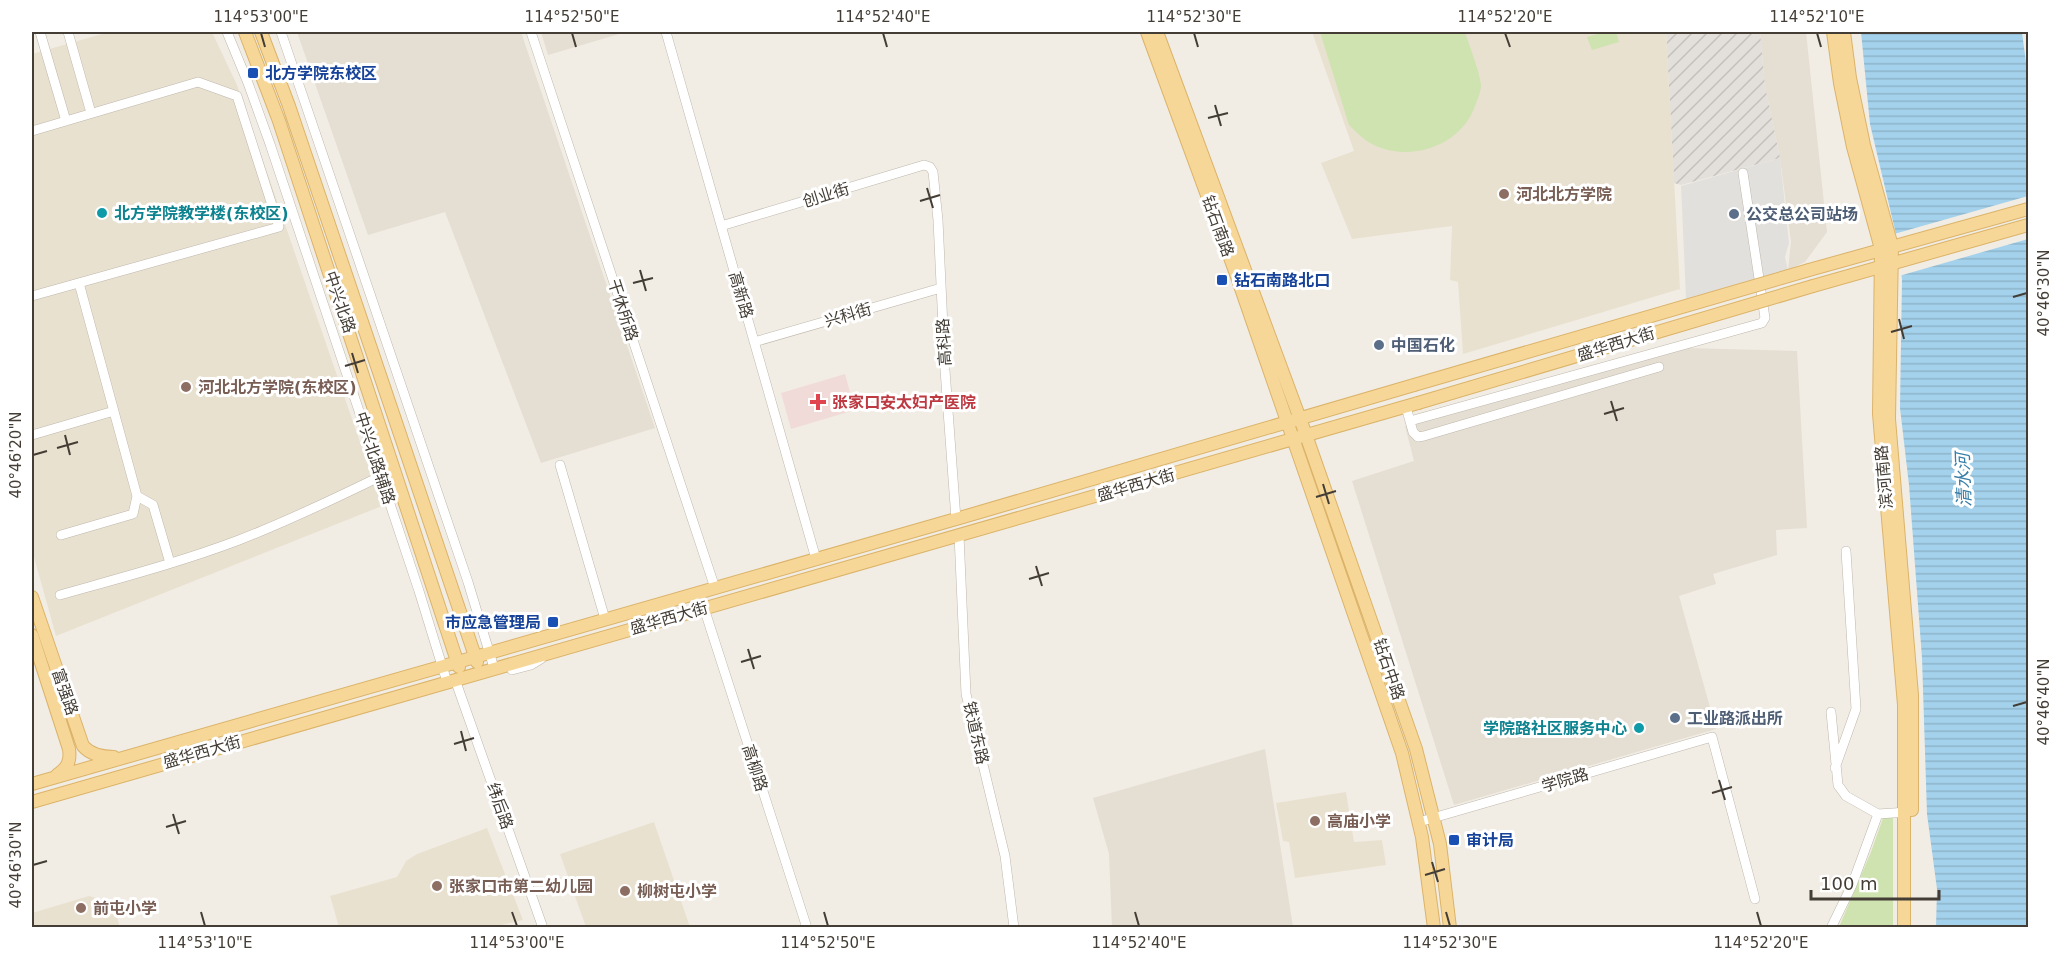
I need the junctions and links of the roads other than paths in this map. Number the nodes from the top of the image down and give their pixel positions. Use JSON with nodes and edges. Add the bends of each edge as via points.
{"nodes":[{"id":1,"x":40,"y":32,"type":"edge"},
{"id":2,"x":68,"y":32,"type":"edge"},
{"id":3,"x":227,"y":32,"type":"edge"},
{"id":4,"x":245,"y":32,"type":"edge"},
{"id":5,"x":261,"y":32,"type":"edge"},
{"id":6,"x":281,"y":32,"type":"edge"},
{"id":7,"x":531,"y":32,"type":"edge"},
{"id":8,"x":666,"y":32,"type":"edge"},
{"id":9,"x":1147,"y":32,"type":"edge"},
{"id":10,"x":1157,"y":32,"type":"edge"},
{"id":11,"x":1833,"y":32,"type":"edge"},
{"id":12,"x":1844,"y":32,"type":"edge"},
{"id":13,"x":91,"y":113,"type":"junction"},
{"id":14,"x":66,"y":121,"type":"junction"},
{"id":15,"x":32,"y":131,"type":"edge"},
{"id":16,"x":930,"y":167,"type":"joint"},
{"id":17,"x":1743,"y":173,"type":"dead end"},
{"id":18,"x":2028,"y":209,"type":"edge"},
{"id":19,"x":2028,"y":225,"type":"edge"},
{"id":20,"x":721,"y":226,"type":"junction"},
{"id":21,"x":1889,"y":247,"type":"junction"},
{"id":22,"x":1891,"y":264,"type":"junction"},
{"id":23,"x":79,"y":283,"type":"junction"},
{"id":24,"x":941,"y":288,"type":"junction"},
{"id":25,"x":32,"y":296,"type":"edge"},
{"id":26,"x":754,"y":342,"type":"junction"},
{"id":27,"x":1659,"y":367,"type":"dead end"},
{"id":28,"x":1412,"y":405,"type":"junction"},
{"id":29,"x":114,"y":411,"type":"junction"},
{"id":30,"x":1299,"y":417,"type":"junction"},
{"id":31,"x":1287,"y":421,"type":"junction"},
{"id":32,"x":1410,"y":421,"type":"junction"},
{"id":33,"x":32,"y":435,"type":"edge"},
{"id":34,"x":1306,"y":435,"type":"junction"},
{"id":35,"x":1293,"y":439,"type":"junction"},
{"id":36,"x":560,"y":465,"type":"dead end"},
{"id":37,"x":1125,"y":469,"type":"junction"},
{"id":38,"x":381,"y":476,"type":"junction"},
{"id":39,"x":1130,"y":487,"type":"junction"},
{"id":40,"x":137,"y":496,"type":"junction"},
{"id":41,"x":956,"y":519,"type":"junction"},
{"id":42,"x":61,"y":535,"type":"dead end"},
{"id":43,"x":959,"y":535,"type":"junction"},
{"id":44,"x":1846,"y":551,"type":"dead end"},
{"id":45,"x":816,"y":559,"type":"junction"},
{"id":46,"x":170,"y":563,"type":"junction"},
{"id":47,"x":715,"y":588,"type":"junction"},
{"id":48,"x":60,"y":595,"type":"dead end"},
{"id":49,"x":32,"y":597,"type":"edge"},
{"id":50,"x":704,"y":608,"type":"junction"},
{"id":51,"x":604,"y":619,"type":"junction"},
{"id":52,"x":32,"y":635,"type":"edge"},
{"id":53,"x":554,"y":651,"type":"junction"},
{"id":54,"x":490,"y":652,"type":"junction"},
{"id":55,"x":476,"y":656,"type":"junction"},
{"id":56,"x":458,"y":661,"type":"junction"},
{"id":57,"x":442,"y":665,"type":"junction"},
{"id":58,"x":494,"y":668,"type":"junction"},
{"id":59,"x":480,"y":672,"type":"junction"},
{"id":60,"x":456,"y":681,"type":"junction"},
{"id":61,"x":1831,"y":712,"type":"dead end"},
{"id":62,"x":83,"y":746,"type":"junction"},
{"id":63,"x":69,"y":749,"type":"junction"},
{"id":64,"x":124,"y":757,"type":"junction"},
{"id":65,"x":1835,"y":768,"type":"junction"},
{"id":66,"x":83,"y":771,"type":"junction"},
{"id":67,"x":117,"y":777,"type":"junction"},
{"id":68,"x":50,"y":778,"type":"junction"},
{"id":69,"x":32,"y":784,"type":"edge"},
{"id":70,"x":55,"y":795,"type":"junction"},
{"id":71,"x":32,"y":802,"type":"edge"},
{"id":72,"x":1908,"y":812,"type":"junction"},
{"id":73,"x":1878,"y":814,"type":"junction"},
{"id":74,"x":1434,"y":818,"type":"junction"},
{"id":75,"x":1419,"y":822,"type":"junction"},
{"id":76,"x":1755,"y":898,"type":"dead end"},
{"id":77,"x":543,"y":927,"type":"edge"},
{"id":78,"x":807,"y":927,"type":"edge"},
{"id":79,"x":1014,"y":927,"type":"edge"},
{"id":80,"x":1434,"y":927,"type":"edge"},
{"id":81,"x":1450,"y":927,"type":"edge"},
{"id":82,"x":1831,"y":927,"type":"edge"},
{"id":83,"x":1904,"y":927,"type":"edge"},
{"id":84,"x":1912,"y":927,"type":"edge"}],
"edges":[{"from":1,"to":14,"type":"street"},
{"from":2,"to":13,"type":"street"},
{"from":3,"to":38,"type":"street","name":"中兴北路辅路","via":[[270,144]]},
{"from":4,"to":56,"type":"main road","name":"中兴北路","via":[[279,121]]},
{"from":5,"to":55,"type":"main road","name":"中兴北路"},
{"from":6,"to":54,"type":"street"},
{"from":7,"to":47,"type":"street","name":"干休所路"},
{"from":8,"to":20,"type":"street","name":"高新路"},
{"from":9,"to":31,"type":"main road","name":"钻石南路"},
{"from":10,"to":30,"type":"main road","name":"钻石南路"},
{"from":11,"to":21,"type":"main road","name":"滨河南路","via":[[1853,147]]},
{"from":12,"to":21,"type":"main road","name":"滨河南路","via":[[1864,145]]},
{"from":13,"to":14,"type":"street"},
{"from":13,"to":23,"type":"street","via":[[198,82],[237,96],[279,227]]},
{"from":14,"to":15,"type":"street"},
{"from":16,"to":20,"type":"street","name":"创业街","via":[[924,165]]},
{"from":16,"to":24,"type":"street","name":"高科路","via":[[938,220]]},
{"from":17,"to":32,"type":"street","via":[[1765,318],[1762,323]]},
{"from":18,"to":21,"type":"main road","name":"盛华西大街"},
{"from":19,"to":22,"type":"main road","name":"盛华西大街"},
{"from":20,"to":26,"type":"street","name":"高新路"},
{"from":21,"to":22,"type":"main road","name":"滨河南路"},
{"from":21,"to":30,"type":"main road","name":"盛华西大街","bridge":true},
{"from":22,"to":28,"type":"main road","name":"盛华西大街","bridge":true},
{"from":22,"to":72,"type":"main road","name":"滨河南路","via":[[1890,419],[1912,695]]},
{"from":23,"to":25,"type":"street"},
{"from":23,"to":29,"type":"street"},
{"from":24,"to":26,"type":"street","name":"兴科街"},
{"from":24,"to":41,"type":"street","name":"高科路"},
{"from":26,"to":45,"type":"street","name":"高新路"},
{"from":27,"to":32,"type":"street","via":[[1425,436],[1418,437],[1413,432]]},
{"from":28,"to":32,"type":"street"},
{"from":28,"to":34,"type":"main road","name":"盛华西大街"},
{"from":29,"to":33,"type":"street"},
{"from":29,"to":40,"type":"street"},
{"from":30,"to":31,"type":"main road","name":"盛华西大街"},
{"from":30,"to":34,"type":"main road","name":"钻石中路"},
{"from":31,"to":35,"type":"main road","name":"钻石中路"},
{"from":31,"to":37,"type":"main road","name":"盛华西大街"},
{"from":34,"to":35,"type":"main road","name":"盛华西大街"},
{"from":34,"to":74,"type":"main road","name":"钻石中路","via":[[1416,749]]},
{"from":35,"to":39,"type":"main road","name":"盛华西大街"},
{"from":35,"to":75,"type":"main road","name":"钻石中路","via":[[1402,753]]},
{"from":36,"to":51,"type":"street"},
{"from":37,"to":39,"type":"main road"},
{"from":37,"to":41,"type":"main road","name":"盛华西大街"},
{"from":38,"to":46,"type":"street","via":[[239,540]]},
{"from":38,"to":57,"type":"street","name":"中兴北路辅路"},
{"from":39,"to":43,"type":"main road","name":"盛华西大街"},
{"from":40,"to":42,"type":"street","via":[[133,514]]},
{"from":40,"to":46,"type":"street","via":[[153,505]]},
{"from":41,"to":45,"type":"main road","name":"盛华西大街"},
{"from":43,"to":50,"type":"main road","name":"盛华西大街"},
{"from":43,"to":79,"type":"street","name":"铁道东路","via":[[966,694],[1005,856]]},
{"from":44,"to":65,"type":"street","via":[[1856,709]]},
{"from":45,"to":47,"type":"main road","name":"盛华西大街"},
{"from":46,"to":48,"type":"street"},
{"from":47,"to":51,"type":"main road","name":"盛华西大街"},
{"from":49,"to":62,"type":"main road","name":"富强路"},
{"from":50,"to":53,"type":"main road","name":"盛华西大街"},
{"from":50,"to":78,"type":"street","name":"高柳路"},
{"from":51,"to":54,"type":"main road","name":"盛华西大街"},
{"from":52,"to":63,"type":"main road","name":"富强路"},
{"from":53,"to":58,"type":"main road","name":"盛华西大街"},
{"from":53,"to":60,"type":"street","via":[[531,665]]},
{"from":54,"to":55,"type":"main road","name":"盛华西大街"},
{"from":54,"to":58,"type":"street"},
{"from":55,"to":56,"type":"main road","name":"盛华西大街"},
{"from":55,"to":59,"type":"main road","name":"中兴北路"},
{"from":56,"to":57,"type":"main road","name":"盛华西大街"},
{"from":56,"to":60,"type":"main road","name":"中兴北路"},
{"from":57,"to":60,"type":"street","name":"中兴北路辅路"},
{"from":57,"to":64,"type":"main road","name":"盛华西大街"},
{"from":58,"to":59,"type":"main road","name":"盛华西大街"},
{"from":59,"to":60,"type":"main road","name":"盛华西大街"},
{"from":60,"to":67,"type":"main road","name":"盛华西大街"},
{"from":60,"to":77,"type":"street","name":"纬后路"},
{"from":61,"to":65,"type":"street"},
{"from":62,"to":64,"type":"main road","via":[[96,755]]},
{"from":62,"to":66,"type":"main road","name":"富强路"},
{"from":63,"to":66,"type":"main road","name":"富强路"},
{"from":63,"to":68,"type":"main road","via":[[68,764]]},
{"from":64,"to":66,"type":"main road","name":"盛华西大街"},
{"from":65,"to":73,"type":"street","via":[[1846,796]]},
{"from":66,"to":67,"type":"main road","via":[[102,779]]},
{"from":66,"to":68,"type":"main road","name":"盛华西大街"},
{"from":66,"to":70,"type":"main road","via":[[78,783]]},
{"from":67,"to":70,"type":"main road","name":"盛华西大街"},
{"from":68,"to":69,"type":"main road","name":"盛华西大街"},
{"from":70,"to":71,"type":"main road","name":"盛华西大街"},
{"from":72,"to":73,"type":"street"},
{"from":72,"to":83,"type":"main road","name":"滨河南路"},
{"from":72,"to":84,"type":"main road","name":"滨河南路"},
{"from":73,"to":82,"type":"street","via":[[1852,885]]},
{"from":74,"to":75,"type":"street","name":"学院路"},
{"from":74,"to":76,"type":"street","name":"学院路","via":[[1712,737]]},
{"from":74,"to":81,"type":"main road","name":"钻石中路"},
{"from":75,"to":80,"type":"main road","name":"钻石中路"}]}
